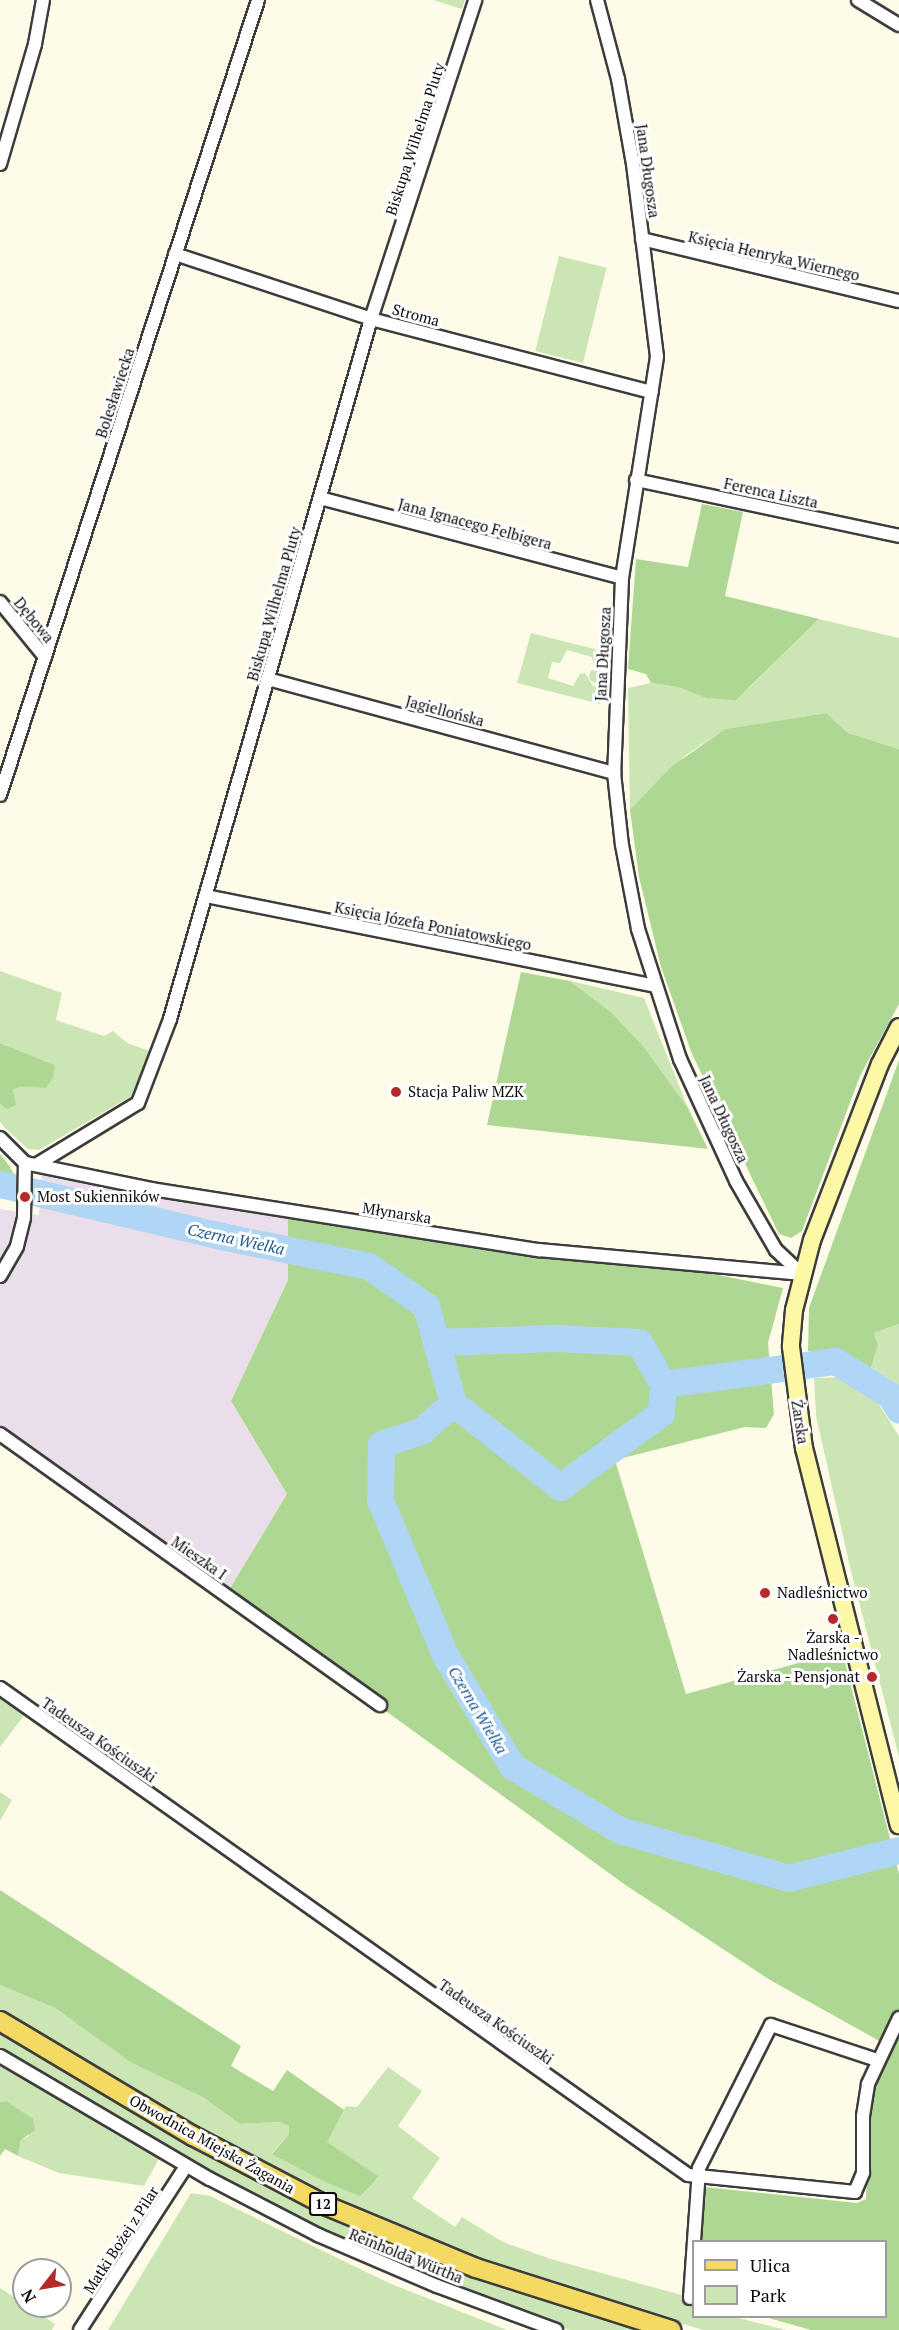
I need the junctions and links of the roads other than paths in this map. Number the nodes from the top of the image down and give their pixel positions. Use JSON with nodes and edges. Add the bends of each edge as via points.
{"nodes":[{"id":1,"x":43,"y":0,"type":"edge"},
{"id":2,"x":258,"y":0,"type":"edge"},
{"id":3,"x":475,"y":0,"type":"edge"},
{"id":4,"x":597,"y":0,"type":"edge"},
{"id":5,"x":858,"y":0,"type":"edge"},
{"id":6,"x":899,"y":25,"type":"edge"},
{"id":7,"x":0,"y":164,"type":"edge"},
{"id":8,"x":642,"y":239,"type":"junction"},
{"id":9,"x":176,"y":254,"type":"junction"},
{"id":10,"x":899,"y":302,"type":"edge"},
{"id":11,"x":371,"y":319,"type":"junction"},
{"id":12,"x":652,"y":392,"type":"junction"},
{"id":13,"x":636,"y":480,"type":"junction"},
{"id":14,"x":320,"y":498,"type":"junction"},
{"id":15,"x":899,"y":536,"type":"edge"},
{"id":16,"x":622,"y":578,"type":"junction"},
{"id":17,"x":1,"y":603,"type":"edge"},
{"id":18,"x":45,"y":657,"type":"junction"},
{"id":19,"x":268,"y":679,"type":"junction"},
{"id":20,"x":614,"y":773,"type":"junction"},
{"id":21,"x":0,"y":795,"type":"edge"},
{"id":22,"x":206,"y":896,"type":"junction"},
{"id":23,"x":653,"y":985,"type":"junction"},
{"id":24,"x":899,"y":1027,"type":"edge"},
{"id":25,"x":0,"y":1138,"type":"edge"},
{"id":26,"x":31,"y":1164,"type":"junction"},
{"id":27,"x":802,"y":1274,"type":"junction"},
{"id":28,"x":0,"y":1276,"type":"edge"},
{"id":29,"x":0,"y":1434,"type":"edge"},
{"id":30,"x":0,"y":1688,"type":"edge"},
{"id":31,"x":380,"y":1705,"type":"dead end"},
{"id":32,"x":897,"y":1817,"type":"edge"},
{"id":33,"x":899,"y":2018,"type":"edge"},
{"id":34,"x":0,"y":2021,"type":"edge"},
{"id":35,"x":0,"y":2056,"type":"edge"},
{"id":36,"x":877,"y":2060,"type":"junction"},
{"id":37,"x":186,"y":2166,"type":"junction"},
{"id":38,"x":696,"y":2178,"type":"junction"},
{"id":39,"x":693,"y":2240,"type":"edge"},
{"id":40,"x":692,"y":2258,"type":"edge"},
{"id":41,"x":690,"y":2298,"type":"dead end"},
{"id":42,"x":80,"y":2330,"type":"edge"},
{"id":43,"x":556,"y":2330,"type":"edge"},
{"id":44,"x":671,"y":2330,"type":"edge"}],
"edges":[{"from":1,"to":7,"type":"street","via":[[35,44]]},
{"from":2,"to":9,"type":"street","name":"Bolesławiecka"},
{"from":3,"to":11,"type":"street","name":"Biskupa Wilhelma Pluty"},
{"from":4,"to":8,"type":"street","name":"Jana Długosza","via":[[618,79]]},
{"from":5,"to":6,"type":"street"},
{"from":8,"to":10,"type":"street","name":"Księcia Henryka Wiernego"},
{"from":8,"to":12,"type":"street","name":"Jana Długosza","via":[[657,357]]},
{"from":9,"to":11,"type":"street","name":"Stroma"},
{"from":9,"to":18,"type":"street","name":"Bolesławiecka"},
{"from":11,"to":12,"type":"street","name":"Stroma"},
{"from":11,"to":14,"type":"street","name":"Biskupa Wilhelma Pluty"},
{"from":12,"to":13,"type":"street","name":"Jana Długosza"},
{"from":13,"to":15,"type":"street","name":"Ferenca Liszta"},
{"from":13,"to":16,"type":"street","name":"Jana Długosza"},
{"from":14,"to":16,"type":"street","name":"Jana Ignacego Felbigera"},
{"from":14,"to":19,"type":"street","name":"Biskupa Wilhelma Pluty"},
{"from":16,"to":20,"type":"street","name":"Jana Długosza"},
{"from":17,"to":18,"type":"street","name":"Dębowa"},
{"from":18,"to":21,"type":"street","name":"Bolesławiecka"},
{"from":19,"to":20,"type":"street","name":"Jagiellońska"},
{"from":19,"to":22,"type":"street","name":"Biskupa Wilhelma Pluty"},
{"from":20,"to":23,"type":"street","name":"Jana Długosza","via":[[628,878]]},
{"from":22,"to":23,"type":"street","name":"Księcia Józefa Poniatowskiego"},
{"from":22,"to":26,"type":"street","name":"Biskupa Wilhelma Pluty","via":[[170,1019],[138,1103]]},
{"from":23,"to":27,"type":"street","name":"Jana Długosza","via":[[680,1059],[736,1181],[776,1250]]},
{"from":24,"to":27,"type":"street","name":"Żarska","via":[[838,1170]]},
{"from":25,"to":26,"type":"street"},
{"from":26,"to":27,"type":"street","name":"Młynarska","via":[[152,1189],[480,1242],[593,1257]]},
{"from":26,"to":28,"type":"street","via":[[24,1176],[24,1218],[17,1246]]},
{"from":27,"to":32,"type":"street","name":"Żarska","via":[[791,1347],[797,1405],[832,1567]]},
{"from":29,"to":31,"type":"street","name":"Mieszka I"},
{"from":30,"to":38,"type":"street","name":"Tadeusza Kościuszki","via":[[678,2170]]},
{"from":33,"to":36,"type":"street","name":"Tadeusza Kościuszki"},
{"from":34,"to":44,"type":"main road","name":"Obwodnica Miejska Żagania","number":"12","via":[[210,2145],[345,2214],[476,2268]]},
{"from":35,"to":37,"type":"street","name":"Reinholda Würtha"},
{"from":36,"to":38,"type":"street","via":[[771,2025]]},
{"from":36,"to":38,"type":"street","name":"Tadeusza Kościuszki","via":[[864,2100],[863,2173],[855,2192]]},
{"from":37,"to":42,"type":"street","name":"Matki Bożej z Pilar"},
{"from":37,"to":43,"type":"street","name":"Reinholda Würtha","via":[[354,2252]]},
{"from":38,"to":39,"type":"street"},
{"from":40,"to":41,"type":"street"}]}
